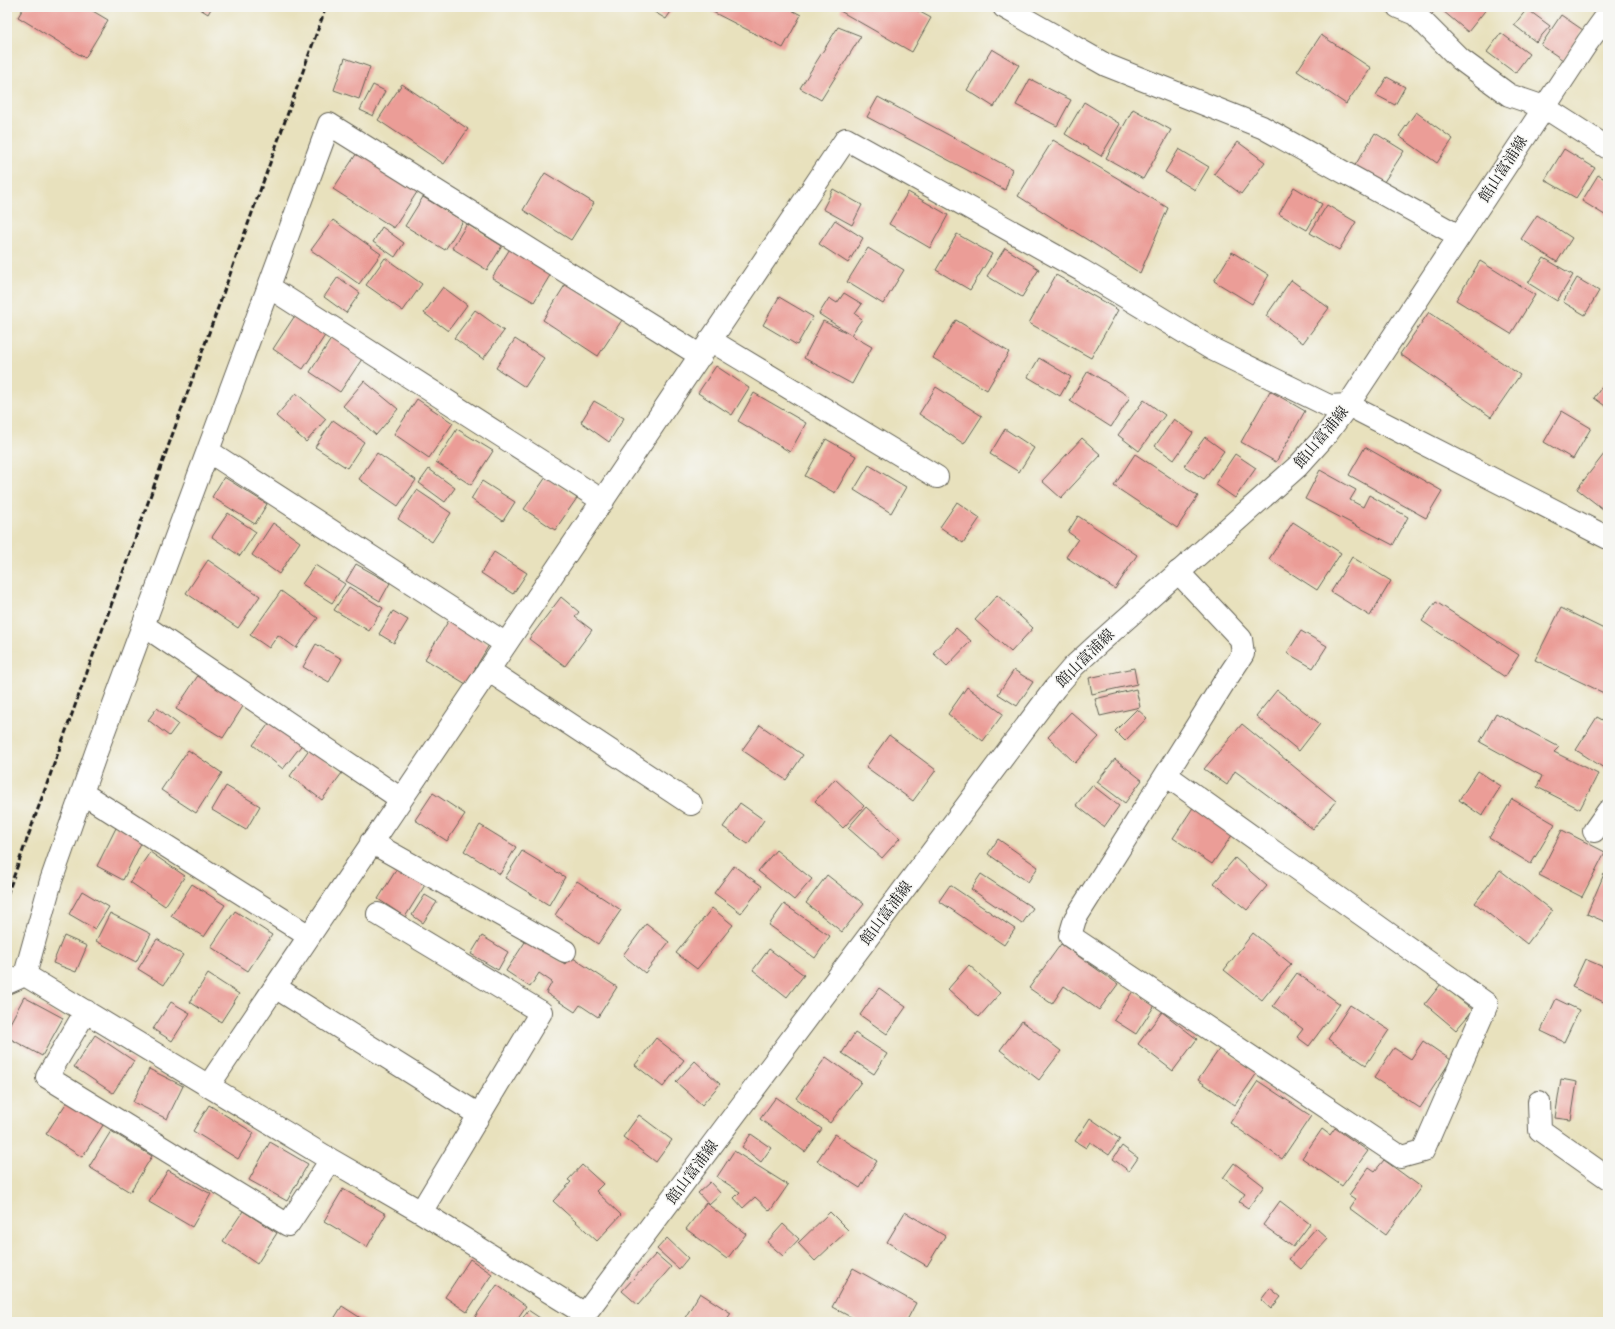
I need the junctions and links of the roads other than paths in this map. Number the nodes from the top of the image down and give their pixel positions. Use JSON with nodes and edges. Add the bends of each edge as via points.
{"nodes":[{"id":1,"x":1004,"y":7,"type":"edge"},
{"id":2,"x":1398,"y":7,"type":"edge"},
{"id":3,"x":1608,"y":14,"type":"edge"},
{"id":4,"x":1544,"y":107,"type":"junction"},
{"id":5,"x":1608,"y":148,"type":"edge"},
{"id":6,"x":1459,"y":236,"type":"junction"},
{"id":7,"x":269,"y":287,"type":"junction"},
{"id":8,"x":706,"y":348,"type":"junction"},
{"id":9,"x":1348,"y":405,"type":"junction"},
{"id":10,"x":208,"y":451,"type":"junction"},
{"id":11,"x":938,"y":477,"type":"dead end"},
{"id":12,"x":603,"y":501,"type":"junction"},
{"id":13,"x":1608,"y":538,"type":"edge"},
{"id":14,"x":1178,"y":572,"type":"junction"},
{"id":15,"x":143,"y":625,"type":"junction"},
{"id":16,"x":506,"y":644,"type":"junction"},
{"id":17,"x":488,"y":670,"type":"junction"},
{"id":18,"x":1166,"y":775,"type":"junction"},
{"id":19,"x":82,"y":793,"type":"junction"},
{"id":20,"x":401,"y":799,"type":"junction"},
{"id":21,"x":691,"y":804,"type":"dead end"},
{"id":22,"x":1608,"y":811,"type":"edge"},
{"id":23,"x":1594,"y":831,"type":"dead end"},
{"id":24,"x":371,"y":842,"type":"junction"},
{"id":25,"x":378,"y":914,"type":"dead end"},
{"id":26,"x":309,"y":936,"type":"junction"},
{"id":27,"x":565,"y":951,"type":"dead end"},
{"id":28,"x":16,"y":979,"type":"edge"},
{"id":29,"x":275,"y":987,"type":"junction"},
{"id":30,"x":86,"y":1011,"type":"junction"},
{"id":31,"x":209,"y":1085,"type":"junction"},
{"id":32,"x":1539,"y":1102,"type":"dead end"},
{"id":33,"x":479,"y":1115,"type":"junction"},
{"id":34,"x":331,"y":1160,"type":"junction"},
{"id":35,"x":1608,"y":1178,"type":"edge"},
{"id":36,"x":421,"y":1212,"type":"junction"},
{"id":37,"x":582,"y":1318,"type":"edge"}],
"edges":[{"from":1,"to":6,"type":"street","via":[[1106,65],[1262,127]]},
{"from":2,"to":4,"type":"street","via":[[1415,14],[1460,59],[1509,95]]},
{"from":3,"to":4,"type":"street","name":"館山富浦線"},
{"from":4,"to":5,"type":"street"},
{"from":4,"to":6,"type":"street","name":"館山富浦線"},
{"from":6,"to":9,"type":"street","name":"館山富浦線"},
{"from":7,"to":8,"type":"street","via":[[330,124]]},
{"from":7,"to":10,"type":"street"},
{"from":7,"to":12,"type":"street"},
{"from":8,"to":9,"type":"street","via":[[846,139],[1081,270],[1212,349],[1329,406]]},
{"from":8,"to":11,"type":"street"},
{"from":8,"to":12,"type":"street"},
{"from":9,"to":13,"type":"street"},
{"from":9,"to":14,"type":"street","name":"館山富浦線","via":[[1326,436],[1298,466]]},
{"from":10,"to":15,"type":"street"},
{"from":10,"to":16,"type":"street"},
{"from":12,"to":16,"type":"street"},
{"from":14,"to":18,"type":"street","via":[[1241,639],[1243,654]]},
{"from":14,"to":37,"type":"street","name":"館山富浦線","via":[[1074,666],[1055,688]]},
{"from":15,"to":19,"type":"street"},
{"from":15,"to":20,"type":"street"},
{"from":16,"to":17,"type":"street"},
{"from":17,"to":20,"type":"street"},
{"from":17,"to":21,"type":"street"},
{"from":18,"to":18,"type":"street","via":[[1075,919],[1070,936],[1401,1157],[1422,1151],[1487,1004]]},
{"from":19,"to":26,"type":"street"},
{"from":19,"to":28,"type":"street"},
{"from":20,"to":24,"type":"street"},
{"from":22,"to":23,"type":"street"},
{"from":24,"to":26,"type":"street"},
{"from":24,"to":27,"type":"street"},
{"from":25,"to":33,"type":"street","via":[[541,1012]]},
{"from":26,"to":29,"type":"street"},
{"from":28,"to":30,"type":"street"},
{"from":29,"to":31,"type":"street"},
{"from":29,"to":33,"type":"street"},
{"from":30,"to":31,"type":"street"},
{"from":30,"to":34,"type":"street","via":[[47,1077],[288,1226]]},
{"from":31,"to":34,"type":"street"},
{"from":32,"to":35,"type":"street","via":[[1540,1130]]},
{"from":33,"to":36,"type":"street"},
{"from":34,"to":36,"type":"street"},
{"from":36,"to":37,"type":"street"}]}
